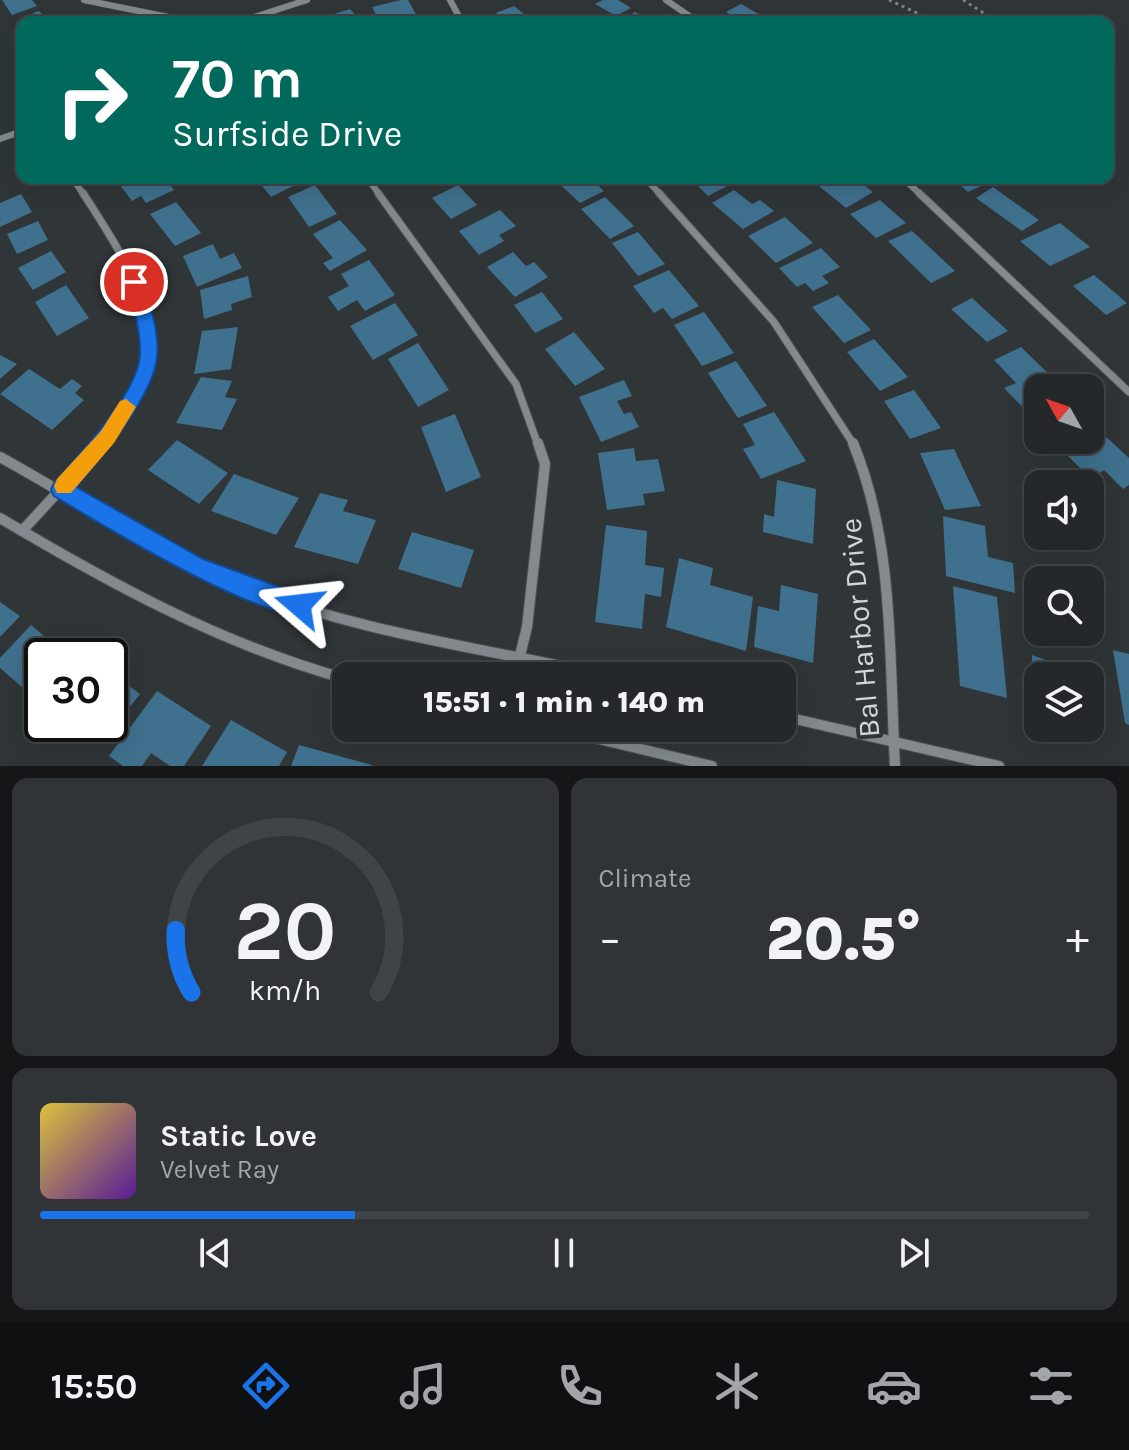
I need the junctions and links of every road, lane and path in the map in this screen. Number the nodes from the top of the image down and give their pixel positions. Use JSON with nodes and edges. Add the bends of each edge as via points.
{"nodes":[{"id":1,"x":84,"y":0,"type":"edge"},
{"id":2,"x":307,"y":0,"type":"edge"},
{"id":3,"x":666,"y":0,"type":"edge"},
{"id":4,"x":889,"y":0,"type":"edge"},
{"id":5,"x":963,"y":0,"type":"edge"},
{"id":6,"x":166,"y":16,"type":"edge"},
{"id":7,"x":258,"y":16,"type":"edge"},
{"id":8,"x":689,"y":16,"type":"edge"},
{"id":9,"x":923,"y":16,"type":"edge"},
{"id":10,"x":988,"y":16,"type":"edge"},
{"id":11,"x":76,"y":184,"type":"edge"},
{"id":12,"x":371,"y":184,"type":"edge"},
{"id":13,"x":650,"y":184,"type":"edge"},
{"id":14,"x":909,"y":184,"type":"edge"},
{"id":15,"x":1129,"y":392,"type":"edge"},
{"id":16,"x":0,"y":457,"type":"edge"},
{"id":17,"x":61,"y":490,"type":"junction"},
{"id":18,"x":0,"y":518,"type":"edge"},
{"id":19,"x":22,"y":531,"type":"junction"},
{"id":20,"x":520,"y":656,"type":"junction"},
{"id":21,"x":518,"y":662,"type":"edge"},
{"id":22,"x":546,"y":662,"type":"edge"},
{"id":23,"x":332,"y":675,"type":"edge"},
{"id":24,"x":796,"y":719,"type":"edge"},
{"id":25,"x":612,"y":742,"type":"edge"},
{"id":26,"x":894,"y":742,"type":"junction"},
{"id":27,"x":712,"y":766,"type":"edge"},
{"id":28,"x":895,"y":766,"type":"edge"},
{"id":29,"x":999,"y":766,"type":"edge"}],
"edges":[{"from":1,"to":6,"type":"street","via":[[99,7]]},
{"from":2,"to":7,"type":"street"},
{"from":3,"to":8,"type":"street"},
{"from":4,"to":9,"type":"path"},
{"from":5,"to":10,"type":"path"},
{"from":11,"to":17,"type":"street","via":[[134,282],[146,318],[149,359],[107,437]]},
{"from":12,"to":20,"type":"street","via":[[516,384],[545,464]]},
{"from":13,"to":26,"type":"street","name":"Bal Harbor Drive","via":[[774,322],[849,433],[869,482],[884,556]]},
{"from":14,"to":15,"type":"street"},
{"from":16,"to":17,"type":"street"},
{"from":17,"to":19,"type":"street"},
{"from":17,"to":20,"type":"street","via":[[196,566],[270,597],[388,629]]},
{"from":18,"to":19,"type":"street"},
{"from":19,"to":23,"type":"street","via":[[163,613]]},
{"from":20,"to":21,"type":"street"},
{"from":20,"to":22,"type":"street"},
{"from":24,"to":26,"type":"street"},
{"from":25,"to":27,"type":"street"},
{"from":26,"to":28,"type":"street","name":"Bal Harbor Drive"},
{"from":26,"to":29,"type":"street"}]}
